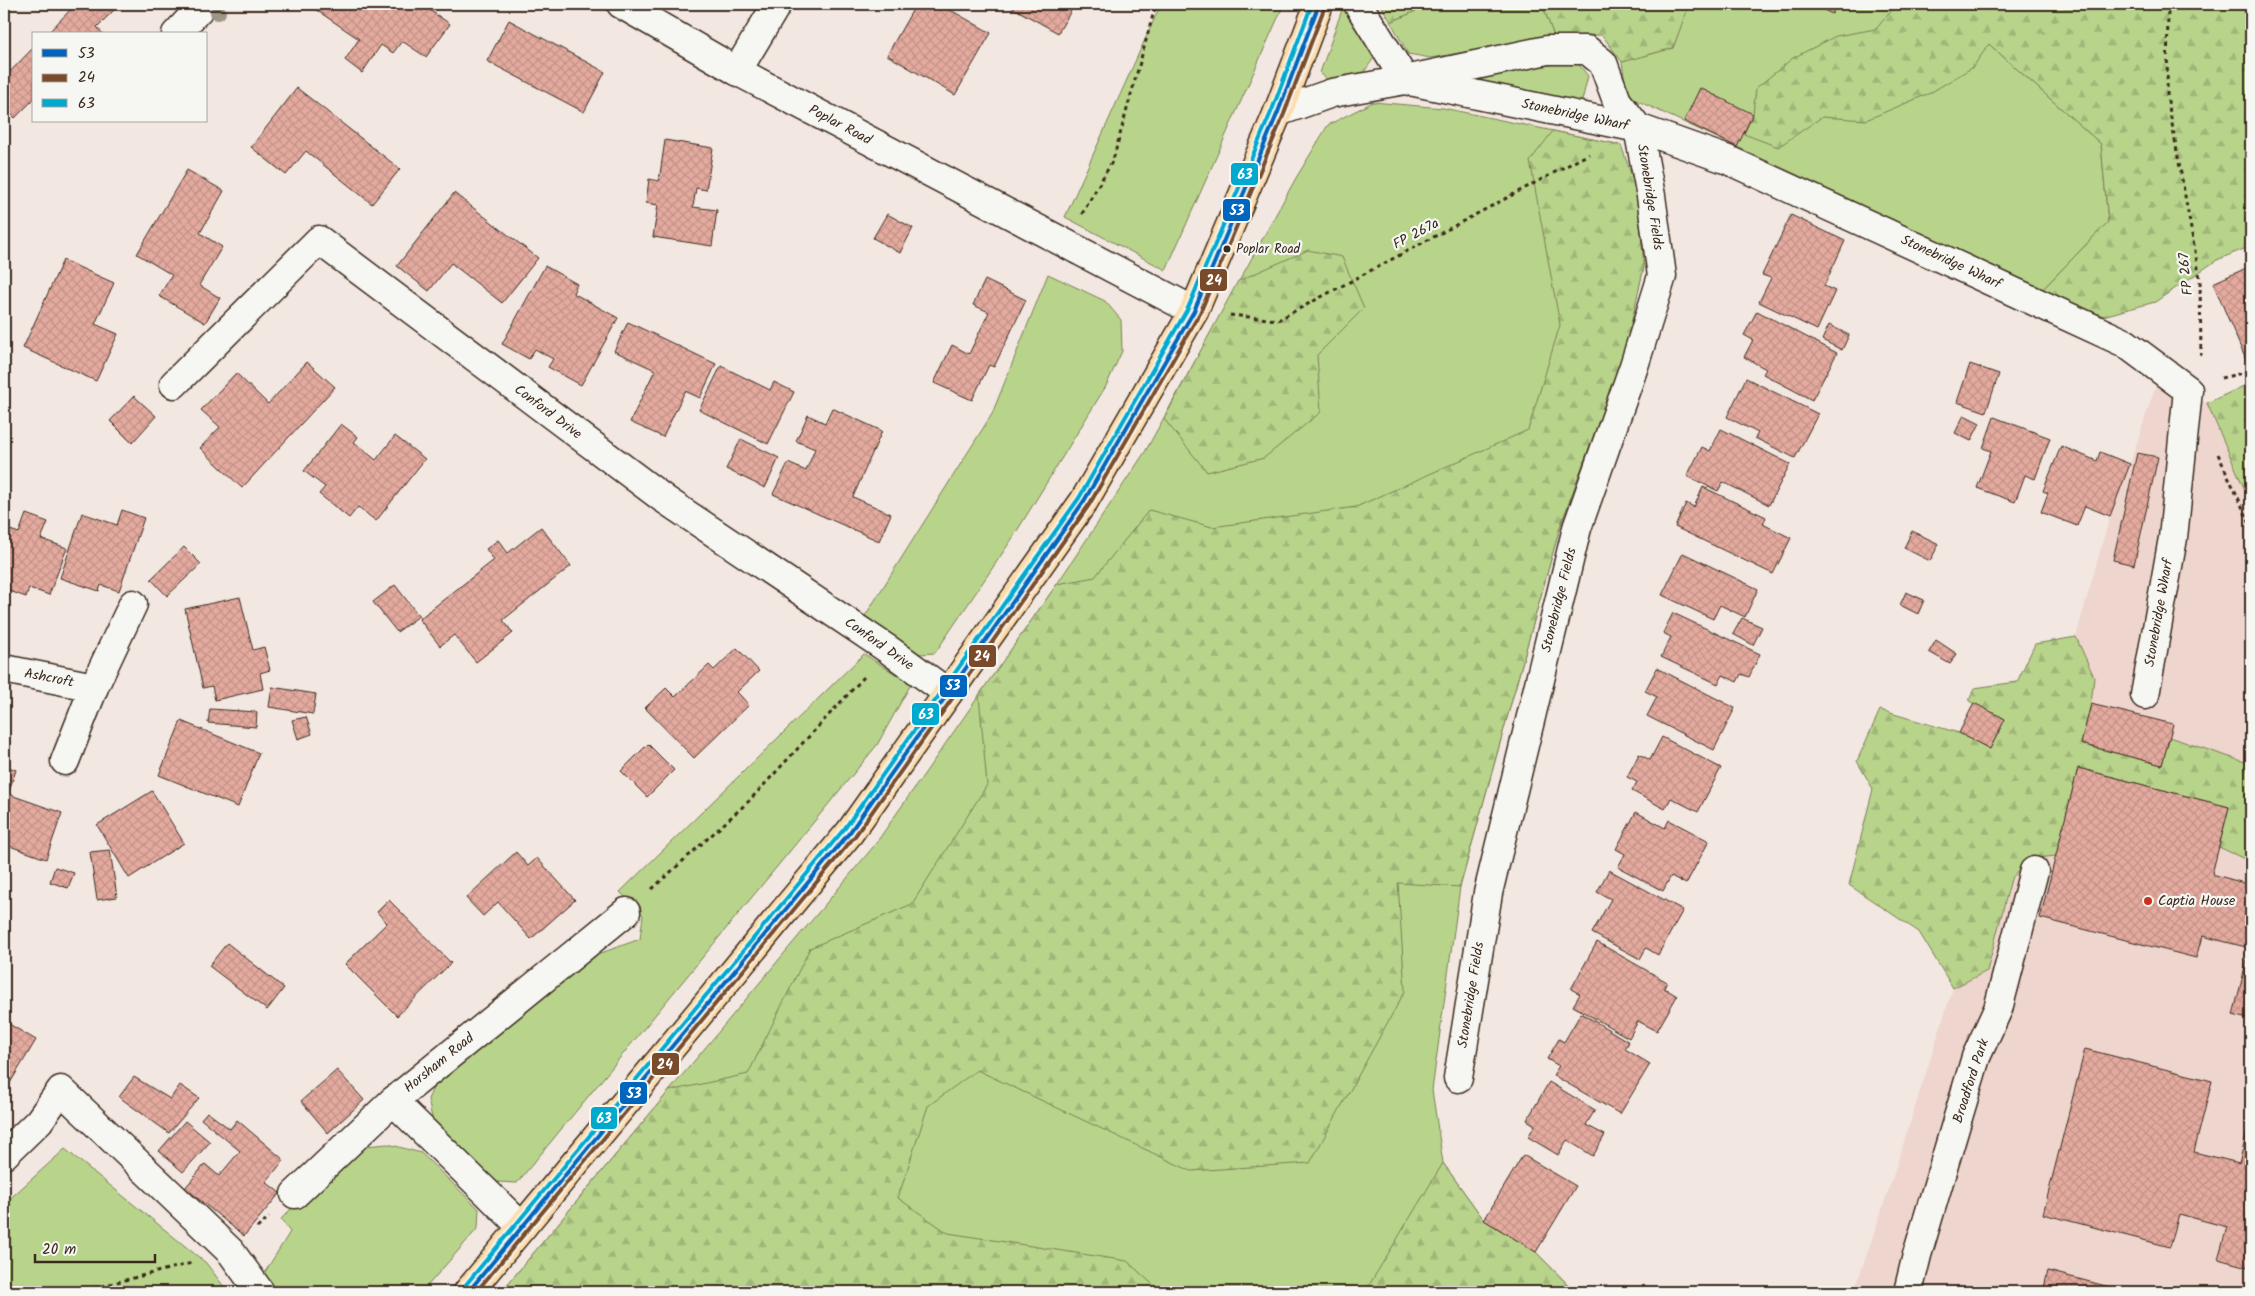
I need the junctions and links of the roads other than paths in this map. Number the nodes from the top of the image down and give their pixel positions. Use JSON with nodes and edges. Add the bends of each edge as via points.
{"nodes":[{"id":1,"x":204,"y":4,"type":"edge"},
{"id":2,"x":621,"y":4,"type":"edge"},
{"id":3,"x":777,"y":4,"type":"edge"},
{"id":4,"x":1319,"y":4,"type":"edge"},
{"id":5,"x":1358,"y":4,"type":"edge"},
{"id":6,"x":178,"y":32,"type":"edge"},
{"id":7,"x":737,"y":71,"type":"junction"},
{"id":8,"x":1405,"y":80,"type":"junction"},
{"id":9,"x":1278,"y":112,"type":"junction"},
{"id":10,"x":1638,"y":128,"type":"junction"},
{"id":11,"x":1194,"y":311,"type":"junction"},
{"id":12,"x":174,"y":384,"type":"dead end"},
{"id":13,"x":133,"y":604,"type":"dead end"},
{"id":14,"x":4,"y":669,"type":"edge"},
{"id":15,"x":94,"y":687,"type":"junction"},
{"id":16,"x":948,"y":693,"type":"junction"},
{"id":17,"x":2145,"y":695,"type":"dead end"},
{"id":18,"x":65,"y":761,"type":"dead end"},
{"id":19,"x":2034,"y":871,"type":"dead end"},
{"id":20,"x":626,"y":912,"type":"road end"},
{"id":21,"x":1458,"y":1078,"type":"dead end"},
{"id":22,"x":393,"y":1101,"type":"junction"},
{"id":23,"x":4,"y":1155,"type":"edge"},
{"id":24,"x":295,"y":1194,"type":"road end"},
{"id":25,"x":522,"y":1227,"type":"junction"},
{"id":26,"x":260,"y":1292,"type":"edge"},
{"id":27,"x":468,"y":1292,"type":"edge"},
{"id":28,"x":1908,"y":1292,"type":"edge"}],
"edges":[{"from":1,"to":6,"type":"street"},
{"from":2,"to":7,"type":"street","name":"Poplar Road"},
{"from":3,"to":7,"type":"street"},
{"from":4,"to":9,"type":"main road"},
{"from":5,"to":8,"type":"street"},
{"from":7,"to":11,"type":"street","name":"Poplar Road"},
{"from":8,"to":9,"type":"street","name":"Stonebridge Wharf","via":[[1332,92]]},
{"from":8,"to":10,"type":"street","name":"Stonebridge Wharf"},
{"from":8,"to":10,"type":"street","via":[[1547,50],[1587,50],[1603,63],[1618,101]]},
{"from":9,"to":11,"type":"main road"},
{"from":10,"to":17,"type":"street","name":"Stonebridge Wharf","via":[[1728,160],[2125,343],[2188,390],[2173,538]]},
{"from":10,"to":21,"type":"street","name":"Stonebridge Fields","via":[[1662,276],[1634,366],[1576,528],[1488,893]]},
{"from":11,"to":16,"type":"main road","via":[[1084,501]]},
{"from":12,"to":16,"type":"street","name":"Conford Drive","via":[[320,240],[664,499]]},
{"from":13,"to":15,"type":"street","name":"Ashcroft"},
{"from":14,"to":15,"type":"street","name":"Ashcroft"},
{"from":15,"to":18,"type":"street","name":"Ashcroft"},
{"from":16,"to":25,"type":"main road","via":[[850,832]]},
{"from":19,"to":28,"type":"street","name":"Broadford Park","via":[[1998,1009],[1976,1057]]},
{"from":20,"to":22,"type":"street","name":"Horsham Road"},
{"from":22,"to":24,"type":"street"},
{"from":22,"to":25,"type":"street","name":"Horsham Road"},
{"from":23,"to":26,"type":"street","via":[[39,1121],[61,1090],[231,1252]]},
{"from":25,"to":27,"type":"main road"}]}
